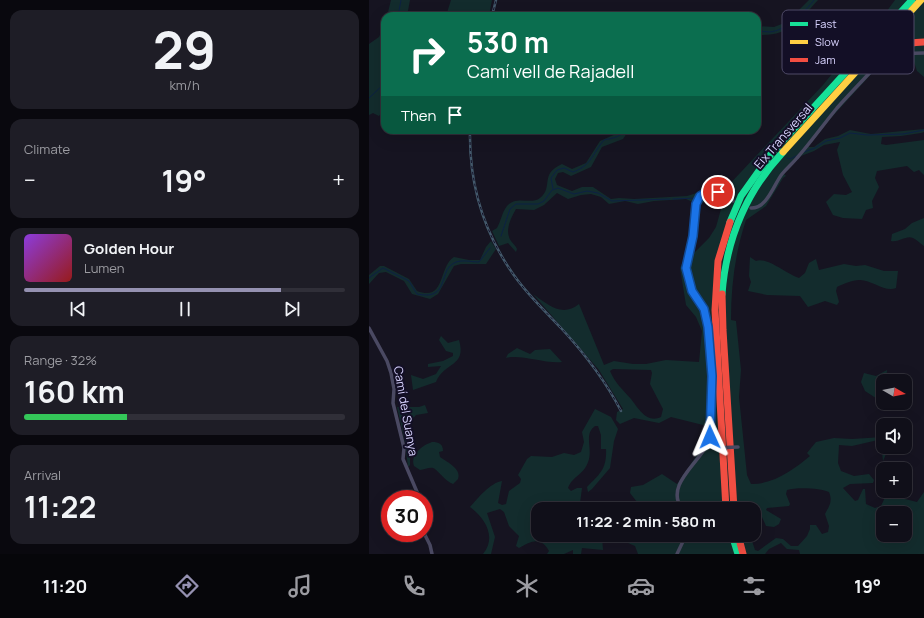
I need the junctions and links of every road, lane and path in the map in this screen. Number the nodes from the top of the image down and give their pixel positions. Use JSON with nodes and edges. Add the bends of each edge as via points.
{"nodes":[{"id":1,"x":907,"y":0,"type":"edge"},
{"id":2,"x":912,"y":0,"type":"edge"},
{"id":3,"x":921,"y":0,"type":"edge"},
{"id":4,"x":900,"y":10,"type":"edge"},
{"id":5,"x":903,"y":10,"type":"edge"},
{"id":6,"x":912,"y":10,"type":"edge"},
{"id":7,"x":924,"y":42,"type":"edge"},
{"id":8,"x":914,"y":43,"type":"edge"},
{"id":9,"x":844,"y":74,"type":"edge"},
{"id":10,"x":855,"y":74,"type":"edge"},
{"id":11,"x":856,"y":74,"type":"edge"},
{"id":12,"x":869,"y":74,"type":"edge"},
{"id":13,"x":843,"y":87,"type":"junction"},
{"id":14,"x":733,"y":201,"type":"dead end"},
{"id":15,"x":751,"y":208,"type":"dead end"},
{"id":16,"x":369,"y":328,"type":"edge"},
{"id":17,"x":708,"y":446,"type":"junction"},
{"id":18,"x":740,"y":447,"type":"dead end"},
{"id":19,"x":416,"y":490,"type":"edge"},
{"id":20,"x":678,"y":502,"type":"edge"},
{"id":21,"x":726,"y":502,"type":"edge"},
{"id":22,"x":734,"y":502,"type":"edge"},
{"id":23,"x":429,"y":542,"type":"edge"},
{"id":24,"x":683,"y":542,"type":"edge"},
{"id":25,"x":732,"y":542,"type":"edge"},
{"id":26,"x":734,"y":542,"type":"edge"},
{"id":27,"x":740,"y":542,"type":"edge"},
{"id":28,"x":432,"y":554,"type":"edge"},
{"id":29,"x":677,"y":554,"type":"edge"},
{"id":30,"x":734,"y":554,"type":"edge"},
{"id":31,"x":738,"y":554,"type":"edge"},
{"id":32,"x":743,"y":554,"type":"edge"}],
"edges":[{"from":1,"to":4,"type":"highway"},
{"from":2,"to":5,"type":"highway","name":"Eix Transversal"},
{"from":3,"to":6,"type":"highway","name":"Eix Transversal"},
{"from":7,"to":8,"type":"highway"},
{"from":9,"to":21,"type":"highway","name":"Eix Transversal","via":[[771,154],[741,196],[732,215],[718,261],[715,310]]},
{"from":10,"to":13,"type":"highway","name":"Eix Transversal"},
{"from":11,"to":13,"type":"highway"},
{"from":12,"to":15,"type":"street","via":[[784,171],[771,194],[757,207]]},
{"from":13,"to":22,"type":"highway","name":"Eix Transversal","via":[[762,176],[739,217],[729,244],[722,285],[722,310]]},
{"from":14,"to":17,"type":"street","via":[[715,192],[700,196],[696,204],[693,236],[686,265],[690,286],[704,309],[708,327],[712,376]]},
{"from":16,"to":19,"type":"street","name":"Camí del Suanya","via":[[391,373],[393,403],[404,448],[403,459]]},
{"from":17,"to":18,"type":"street","bridge":true},
{"from":17,"to":20,"type":"street","via":[[680,483]]},
{"from":23,"to":28,"type":"street"},
{"from":24,"to":29,"type":"street"},
{"from":25,"to":30,"type":"highway"},
{"from":26,"to":31,"type":"highway"},
{"from":27,"to":32,"type":"highway"}]}
